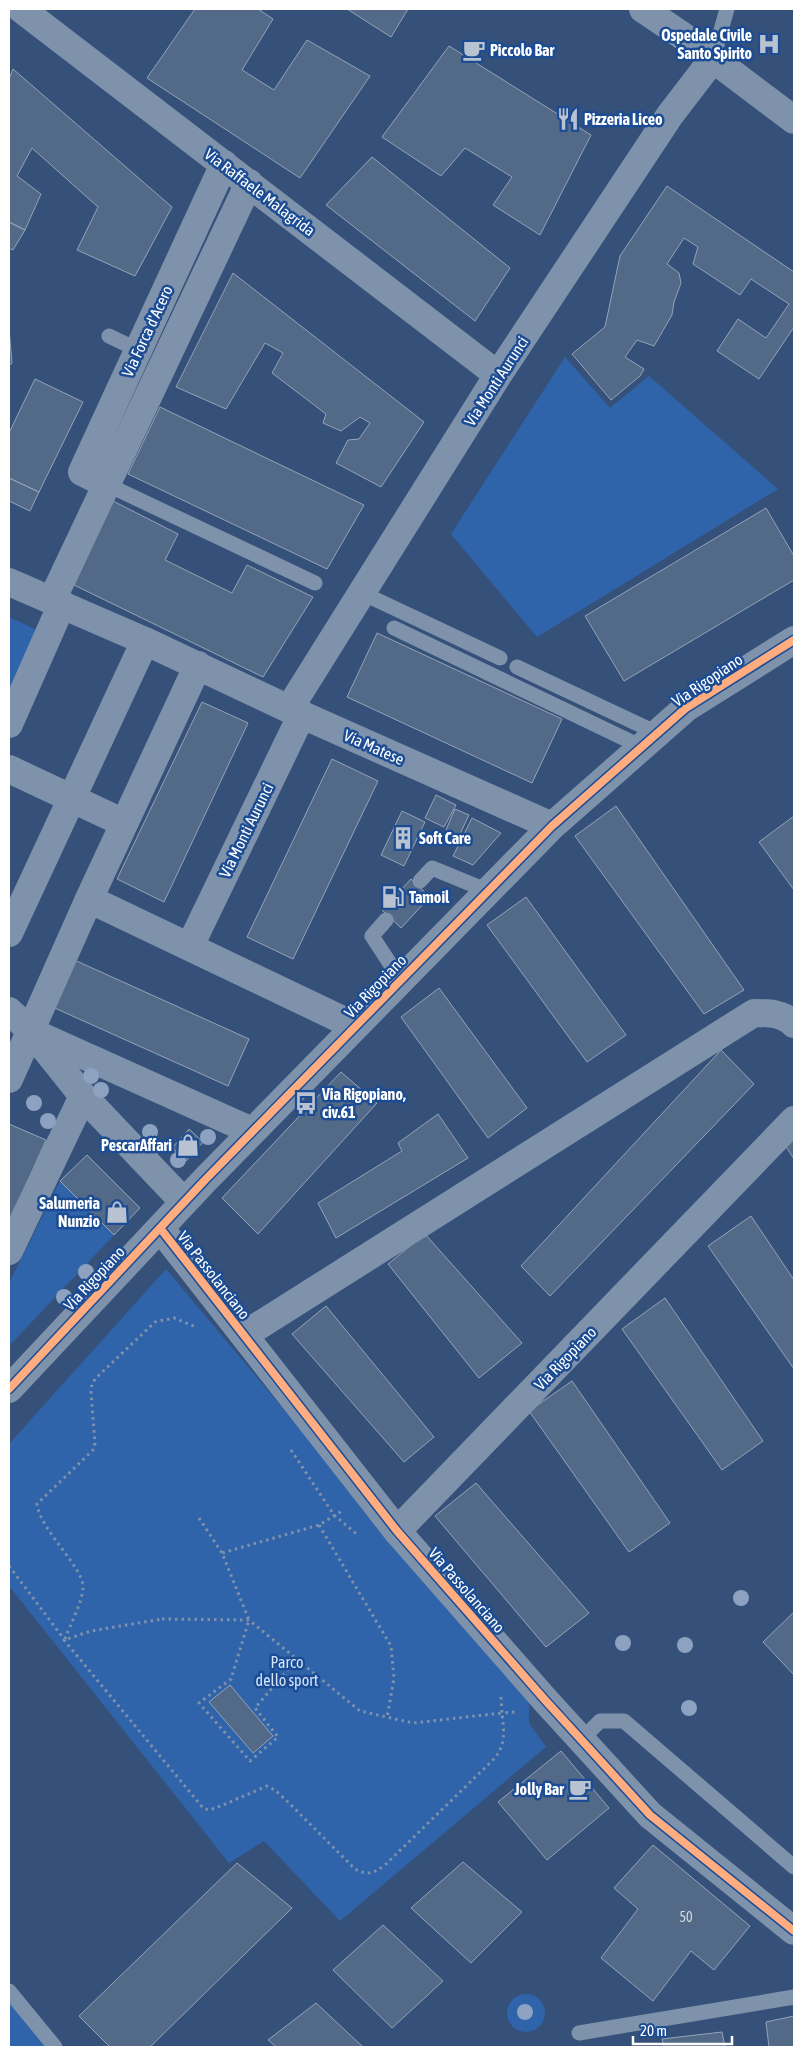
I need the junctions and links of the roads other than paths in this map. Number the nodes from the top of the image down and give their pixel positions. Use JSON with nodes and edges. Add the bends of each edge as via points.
{"nodes":[{"id":1,"x":21,"y":9,"type":"edge"},
{"id":2,"x":643,"y":9,"type":"edge"},
{"id":3,"x":727,"y":9,"type":"edge"},
{"id":4,"x":713,"y":59,"type":"junction"},
{"id":5,"x":794,"y":120,"type":"edge"},
{"id":6,"x":224,"y":164,"type":"junction"},
{"id":7,"x":248,"y":183,"type":"junction"},
{"id":8,"x":109,"y":336,"type":"dead end"},
{"id":9,"x":138,"y":350,"type":"junction"},
{"id":10,"x":498,"y":375,"type":"junction"},
{"id":11,"x":108,"y":485,"type":"junction"},
{"id":12,"x":9,"y":582,"type":"edge"},
{"id":13,"x":315,"y":582,"type":"dead end"},
{"id":14,"x":362,"y":593,"type":"junction"},
{"id":15,"x":57,"y":602,"type":"junction"},
{"id":16,"x":394,"y":628,"type":"dead end"},
{"id":17,"x":794,"y":640,"type":"edge"},
{"id":18,"x":145,"y":641,"type":"junction"},
{"id":19,"x":500,"y":658,"type":"dead end"},
{"id":20,"x":198,"y":665,"type":"junction"},
{"id":21,"x":518,"y":667,"type":"dead end"},
{"id":22,"x":296,"y":712,"type":"junction"},
{"id":23,"x":9,"y":724,"type":"edge"},
{"id":24,"x":650,"y":740,"type":"junction"},
{"id":25,"x":9,"y":769,"type":"edge"},
{"id":26,"x":72,"y":798,"type":"junction"},
{"id":27,"x":124,"y":823,"type":"junction"},
{"id":28,"x":552,"y":826,"type":"junction"},
{"id":29,"x":420,"y":881,"type":"dead end"},
{"id":30,"x":488,"y":891,"type":"junction"},
{"id":31,"x":89,"y":899,"type":"junction"},
{"id":32,"x":386,"y":920,"type":"dead end"},
{"id":33,"x":9,"y":933,"type":"edge"},
{"id":34,"x":190,"y":946,"type":"junction"},
{"id":35,"x":400,"y":979,"type":"junction"},
{"id":36,"x":9,"y":1011,"type":"edge"},
{"id":37,"x":794,"y":1024,"type":"edge"},
{"id":38,"x":355,"y":1026,"type":"junction"},
{"id":39,"x":31,"y":1031,"type":"junction"},
{"id":40,"x":9,"y":1079,"type":"edge"},
{"id":41,"x":83,"y":1096,"type":"junction"},
{"id":42,"x":794,"y":1120,"type":"edge"},
{"id":43,"x":252,"y":1131,"type":"junction"},
{"id":44,"x":184,"y":1202,"type":"junction"},
{"id":45,"x":160,"y":1228,"type":"junction"},
{"id":46,"x":9,"y":1250,"type":"edge"},
{"id":47,"x":244,"y":1335,"type":"junction"},
{"id":48,"x":9,"y":1389,"type":"edge"},
{"id":49,"x":397,"y":1531,"type":"junction"},
{"id":50,"x":581,"y":1740,"type":"junction"},
{"id":51,"x":794,"y":1867,"type":"edge"},
{"id":52,"x":794,"y":1931,"type":"edge"},
{"id":53,"x":9,"y":1991,"type":"edge"},
{"id":54,"x":794,"y":1997,"type":"edge"},
{"id":55,"x":579,"y":2033,"type":"dead end"},
{"id":56,"x":55,"y":2047,"type":"edge"}],
"edges":[{"from":1,"to":6,"type":"street","name":"Via Raffaele Malagrida"},
{"from":2,"to":4,"type":"street"},
{"from":3,"to":4,"type":"lane"},
{"from":4,"to":5,"type":"street"},
{"from":4,"to":10,"type":"street","name":"Via Monti Aurunci","via":[[670,115]]},
{"from":6,"to":7,"type":"street","name":"Via Raffaele Malagrida"},
{"from":6,"to":9,"type":"street","name":"Via Forca d'Acero"},
{"from":7,"to":10,"type":"street","name":"Via Raffaele Malagrida"},
{"from":7,"to":11,"type":"street","name":"Via Forca d'Acero"},
{"from":8,"to":9,"type":"lane"},
{"from":9,"to":11,"type":"street","name":"Via Forca d'Acero","via":[[82,472]]},
{"from":10,"to":14,"type":"street","name":"Via Monti Aurunci"},
{"from":11,"to":13,"type":"lane"},
{"from":11,"to":15,"type":"street","name":"Via Forca d'Acero"},
{"from":12,"to":15,"type":"street","name":"Via Matese"},
{"from":14,"to":19,"type":"lane"},
{"from":14,"to":22,"type":"street","name":"Via Monti Aurunci"},
{"from":15,"to":18,"type":"street","name":"Via Matese"},
{"from":15,"to":23,"type":"street"},
{"from":16,"to":24,"type":"lane"},
{"from":17,"to":24,"type":"street","name":"Via Rigopiano","via":[[686,708]]},
{"from":18,"to":20,"type":"street","name":"Via Matese"},
{"from":18,"to":26,"type":"street"},
{"from":20,"to":22,"type":"street","name":"Via Matese"},
{"from":20,"to":27,"type":"street"},
{"from":21,"to":24,"type":"lane"},
{"from":22,"to":28,"type":"street","name":"Via Matese"},
{"from":22,"to":34,"type":"street","name":"Via Monti Aurunci"},
{"from":24,"to":28,"type":"street","name":"Via Rigopiano"},
{"from":25,"to":26,"type":"street"},
{"from":26,"to":27,"type":"street"},
{"from":26,"to":33,"type":"street"},
{"from":27,"to":31,"type":"street"},
{"from":28,"to":30,"type":"street","name":"Via Rigopiano"},
{"from":29,"to":30,"type":"lane","via":[[432,868]]},
{"from":30,"to":35,"type":"street","name":"Via Rigopiano"},
{"from":31,"to":34,"type":"street"},
{"from":31,"to":39,"type":"street"},
{"from":32,"to":35,"type":"lane","via":[[372,936]]},
{"from":34,"to":38,"type":"street"},
{"from":35,"to":38,"type":"street","name":"Via Rigopiano"},
{"from":36,"to":39,"type":"street"},
{"from":37,"to":47,"type":"street","via":[[787,1017],[754,1013]]},
{"from":38,"to":43,"type":"street","name":"Via Rigopiano"},
{"from":39,"to":40,"type":"street"},
{"from":39,"to":41,"type":"street"},
{"from":39,"to":43,"type":"street"},
{"from":41,"to":44,"type":"street"},
{"from":41,"to":46,"type":"street"},
{"from":42,"to":49,"type":"street","name":"Via Rigopiano"},
{"from":43,"to":44,"type":"street","name":"Via Rigopiano"},
{"from":44,"to":45,"type":"street","name":"Via Rigopiano"},
{"from":45,"to":47,"type":"street","name":"Via Passolanciano"},
{"from":45,"to":48,"type":"street","name":"Via Rigopiano"},
{"from":47,"to":49,"type":"street","name":"Via Passolanciano"},
{"from":49,"to":50,"type":"street","name":"Via Passolanciano"},
{"from":50,"to":51,"type":"lane","via":[[600,1721],[624,1721]]},
{"from":50,"to":52,"type":"street","name":"Via Passolanciano","via":[[650,1815]]},
{"from":53,"to":56,"type":"lane"},
{"from":54,"to":55,"type":"lane"}]}
